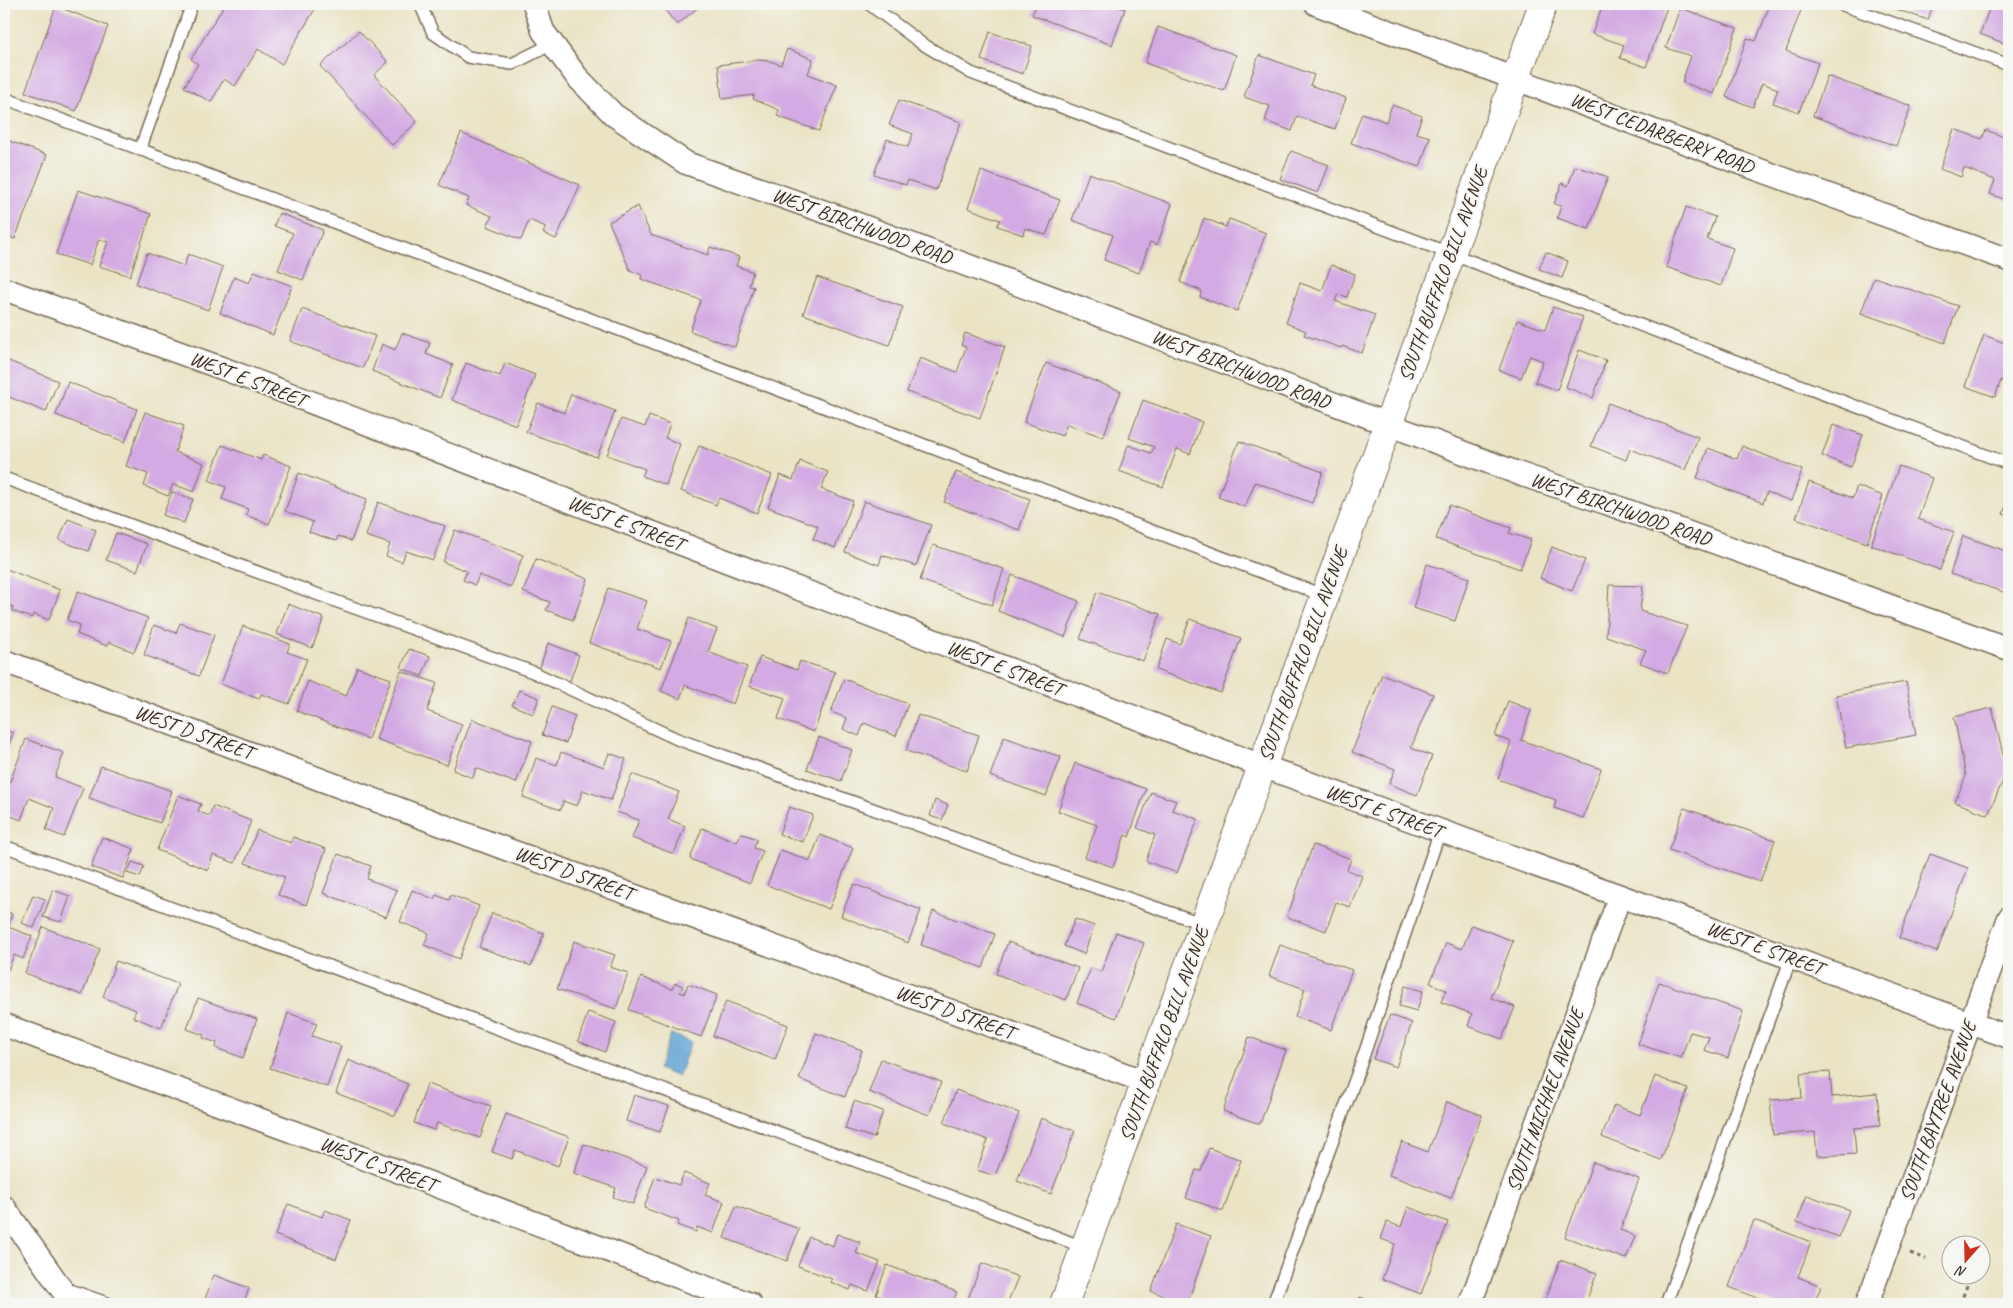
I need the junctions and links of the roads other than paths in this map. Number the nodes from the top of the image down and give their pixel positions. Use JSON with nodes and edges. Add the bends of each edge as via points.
{"nodes":[{"id":1,"x":192,"y":4,"type":"edge"},
{"id":2,"x":420,"y":4,"type":"edge"},
{"id":3,"x":534,"y":4,"type":"edge"},
{"id":4,"x":869,"y":4,"type":"edge"},
{"id":5,"x":1316,"y":4,"type":"edge"},
{"id":6,"x":1543,"y":4,"type":"edge"},
{"id":7,"x":1840,"y":4,"type":"edge"},
{"id":8,"x":552,"y":44,"type":"junction"},
{"id":9,"x":2009,"y":65,"type":"edge"},
{"id":10,"x":1516,"y":78,"type":"junction"},
{"id":11,"x":4,"y":98,"type":"edge"},
{"id":12,"x":140,"y":150,"type":"junction"},
{"id":13,"x":1451,"y":253,"type":"junction"},
{"id":14,"x":2009,"y":260,"type":"edge"},
{"id":15,"x":4,"y":289,"type":"edge"},
{"id":16,"x":1388,"y":424,"type":"junction"},
{"id":17,"x":2009,"y":464,"type":"edge"},
{"id":18,"x":4,"y":478,"type":"edge"},
{"id":19,"x":1325,"y":596,"type":"junction"},
{"id":20,"x":2009,"y":649,"type":"edge"},
{"id":21,"x":4,"y":661,"type":"edge"},
{"id":22,"x":1262,"y":766,"type":"junction"},
{"id":23,"x":1440,"y":831,"type":"junction"},
{"id":24,"x":4,"y":846,"type":"edge"},
{"id":25,"x":1620,"y":896,"type":"junction"},
{"id":26,"x":2009,"y":918,"type":"edge"},
{"id":27,"x":1204,"y":924,"type":"junction"},
{"id":28,"x":1791,"y":958,"type":"junction"},
{"id":29,"x":1970,"y":1023,"type":"junction"},
{"id":30,"x":4,"y":1025,"type":"edge"},
{"id":31,"x":2009,"y":1037,"type":"edge"},
{"id":32,"x":1146,"y":1082,"type":"junction"},
{"id":33,"x":4,"y":1207,"type":"edge"},
{"id":34,"x":1085,"y":1248,"type":"junction"},
{"id":35,"x":59,"y":1286,"type":"junction"},
{"id":36,"x":72,"y":1304,"type":"edge"},
{"id":37,"x":110,"y":1304,"type":"edge"},
{"id":38,"x":750,"y":1304,"type":"edge"},
{"id":39,"x":1064,"y":1304,"type":"edge"},
{"id":40,"x":1272,"y":1304,"type":"edge"},
{"id":41,"x":1470,"y":1304,"type":"edge"},
{"id":42,"x":1666,"y":1304,"type":"edge"},
{"id":43,"x":1867,"y":1304,"type":"edge"}],
"edges":[{"from":1,"to":12,"type":"lane"},
{"from":2,"to":8,"type":"lane","via":[[433,32],[468,57],[512,64]]},
{"from":3,"to":8,"type":"street","name":"WEST BIRCHWOOD ROAD","via":[[543,31]]},
{"from":4,"to":13,"type":"lane","via":[[921,43],[971,73]]},
{"from":5,"to":10,"type":"street","name":"WEST CEDARBERRY ROAD"},
{"from":6,"to":10,"type":"main road","name":"SOUTH BUFFALO BILL AVENUE"},
{"from":7,"to":9,"type":"lane"},
{"from":8,"to":16,"type":"street","name":"WEST BIRCHWOOD ROAD","via":[[577,77],[614,115],[686,163],[842,218]]},
{"from":10,"to":13,"type":"main road","name":"SOUTH BUFFALO BILL AVENUE"},
{"from":10,"to":14,"type":"street","name":"WEST CEDARBERRY ROAD"},
{"from":11,"to":12,"type":"lane"},
{"from":12,"to":19,"type":"lane"},
{"from":13,"to":16,"type":"main road","name":"SOUTH BUFFALO BILL AVENUE"},
{"from":13,"to":17,"type":"lane"},
{"from":15,"to":22,"type":"street","name":"WEST E STREET","via":[[236,374]]},
{"from":16,"to":19,"type":"main road","name":"SOUTH BUFFALO BILL AVENUE"},
{"from":16,"to":20,"type":"street","name":"WEST BIRCHWOOD ROAD"},
{"from":18,"to":27,"type":"lane","via":[[533,672],[677,739]]},
{"from":19,"to":22,"type":"main road","name":"SOUTH BUFFALO BILL AVENUE"},
{"from":21,"to":32,"type":"street","name":"WEST D STREET","via":[[506,849]]},
{"from":22,"to":23,"type":"street","name":"WEST E STREET"},
{"from":22,"to":27,"type":"main road","name":"SOUTH BUFFALO BILL AVENUE"},
{"from":23,"to":25,"type":"street","name":"WEST E STREET"},
{"from":23,"to":40,"type":"lane","via":[[1359,1069]]},
{"from":24,"to":34,"type":"lane"},
{"from":25,"to":28,"type":"street","name":"WEST E STREET"},
{"from":25,"to":41,"type":"street","name":"SOUTH MICHAEL AVENUE"},
{"from":26,"to":29,"type":"street","name":"SOUTH BAYTREE AVENUE"},
{"from":27,"to":32,"type":"main road","name":"SOUTH BUFFALO BILL AVENUE"},
{"from":28,"to":29,"type":"street","name":"WEST E STREET"},
{"from":28,"to":42,"type":"lane"},
{"from":29,"to":31,"type":"street","name":"WEST E STREET"},
{"from":29,"to":43,"type":"street","name":"SOUTH BAYTREE AVENUE"},
{"from":30,"to":38,"type":"street","name":"WEST C STREET"},
{"from":32,"to":34,"type":"main road","name":"SOUTH BUFFALO BILL AVENUE"},
{"from":33,"to":35,"type":"street"},
{"from":34,"to":39,"type":"main road","name":"SOUTH BUFFALO BILL AVENUE"},
{"from":35,"to":36,"type":"street"},
{"from":35,"to":37,"type":"lane"}]}
